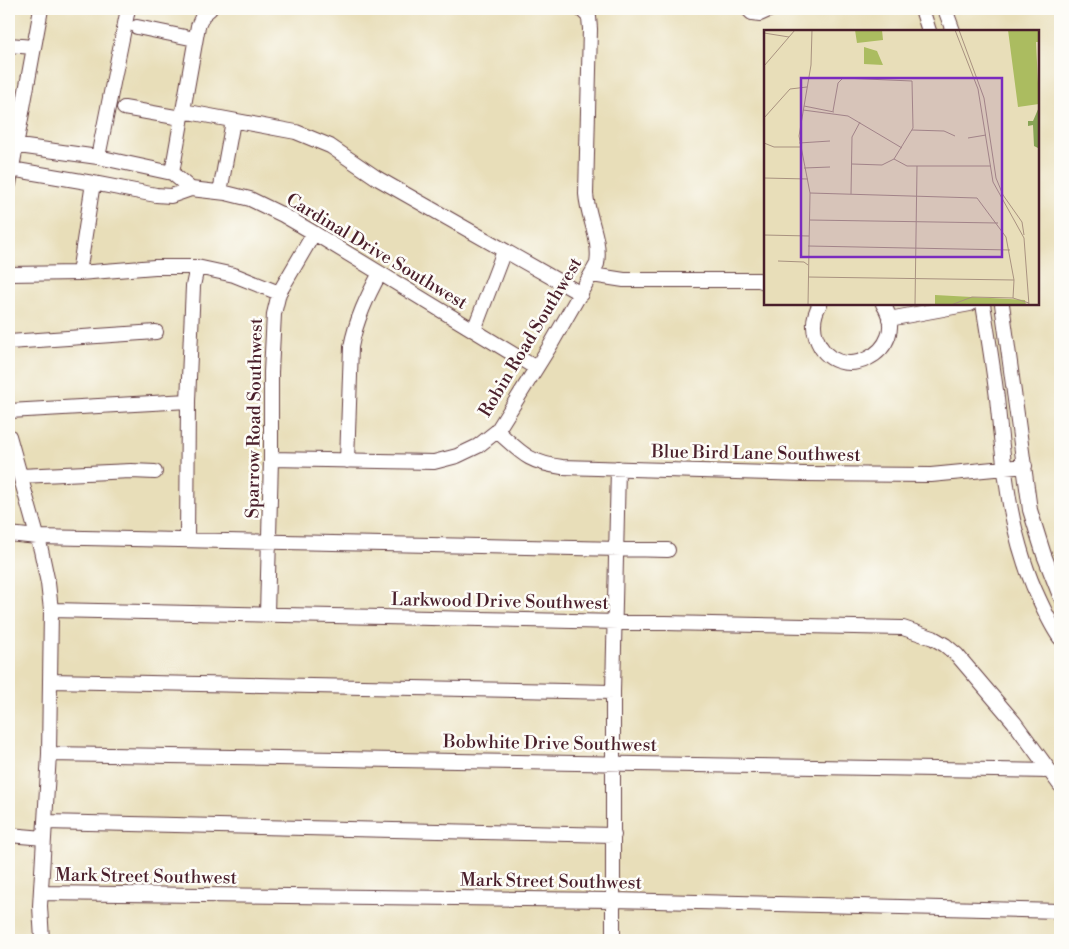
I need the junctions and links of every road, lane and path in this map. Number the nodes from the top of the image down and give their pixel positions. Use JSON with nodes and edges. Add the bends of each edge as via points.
{"nodes":[{"id":1,"x":41,"y":9,"type":"edge"},
{"id":2,"x":128,"y":9,"type":"edge"},
{"id":3,"x":210,"y":9,"type":"edge"},
{"id":4,"x":581,"y":9,"type":"edge"},
{"id":5,"x":748,"y":9,"type":"edge"},
{"id":6,"x":771,"y":9,"type":"edge"},
{"id":7,"x":922,"y":9,"type":"edge"},
{"id":8,"x":945,"y":9,"type":"edge"},
{"id":9,"x":137,"y":27,"type":"dead end"},
{"id":10,"x":929,"y":30,"type":"edge"},
{"id":11,"x":953,"y":30,"type":"edge"},
{"id":12,"x":195,"y":39,"type":"junction"},
{"id":13,"x":9,"y":45,"type":"edge"},
{"id":14,"x":33,"y":47,"type":"junction"},
{"id":15,"x":124,"y":108,"type":"dead end"},
{"id":16,"x":182,"y":114,"type":"junction"},
{"id":17,"x":233,"y":121,"type":"junction"},
{"id":18,"x":12,"y":147,"type":"edge"},
{"id":19,"x":98,"y":157,"type":"junction"},
{"id":20,"x":11,"y":169,"type":"junction"},
{"id":21,"x":166,"y":172,"type":"junction"},
{"id":22,"x":93,"y":182,"type":"junction"},
{"id":23,"x":9,"y":184,"type":"edge"},
{"id":24,"x":190,"y":189,"type":"junction"},
{"id":25,"x":220,"y":192,"type":"junction"},
{"id":26,"x":156,"y":195,"type":"junction"},
{"id":27,"x":314,"y":233,"type":"junction"},
{"id":28,"x":504,"y":251,"type":"junction"},
{"id":29,"x":197,"y":267,"type":"junction"},
{"id":30,"x":79,"y":273,"type":"junction"},
{"id":31,"x":9,"y":274,"type":"edge"},
{"id":32,"x":380,"y":274,"type":"junction"},
{"id":33,"x":592,"y":275,"type":"junction"},
{"id":34,"x":764,"y":282,"type":"edge"},
{"id":35,"x":279,"y":293,"type":"junction"},
{"id":36,"x":581,"y":294,"type":"junction"},
{"id":37,"x":818,"y":305,"type":"edge"},
{"id":38,"x":884,"y":305,"type":"edge"},
{"id":39,"x":965,"y":305,"type":"edge"},
{"id":40,"x":983,"y":305,"type":"edge"},
{"id":41,"x":1002,"y":305,"type":"edge"},
{"id":42,"x":889,"y":319,"type":"junction"},
{"id":43,"x":474,"y":330,"type":"junction"},
{"id":44,"x":156,"y":332,"type":"dead end"},
{"id":45,"x":9,"y":342,"type":"edge"},
{"id":46,"x":536,"y":368,"type":"junction"},
{"id":47,"x":188,"y":401,"type":"junction"},
{"id":48,"x":9,"y":411,"type":"edge"},
{"id":49,"x":497,"y":431,"type":"junction"},
{"id":50,"x":9,"y":436,"type":"edge"},
{"id":51,"x":272,"y":459,"type":"junction"},
{"id":52,"x":347,"y":461,"type":"junction"},
{"id":53,"x":1024,"y":466,"type":"junction"},
{"id":54,"x":618,"y":468,"type":"junction"},
{"id":55,"x":1004,"y":468,"type":"junction"},
{"id":56,"x":156,"y":472,"type":"dead end"},
{"id":57,"x":20,"y":476,"type":"junction"},
{"id":58,"x":9,"y":534,"type":"edge"},
{"id":59,"x":37,"y":537,"type":"junction"},
{"id":60,"x":188,"y":540,"type":"junction"},
{"id":61,"x":270,"y":542,"type":"junction"},
{"id":62,"x":616,"y":549,"type":"junction"},
{"id":63,"x":668,"y":550,"type":"dead end"},
{"id":64,"x":1060,"y":596,"type":"edge"},
{"id":65,"x":51,"y":610,"type":"junction"},
{"id":66,"x":267,"y":614,"type":"junction"},
{"id":67,"x":616,"y":623,"type":"junction"},
{"id":68,"x":1060,"y":638,"type":"edge"},
{"id":69,"x":50,"y":681,"type":"junction"},
{"id":70,"x":613,"y":692,"type":"junction"},
{"id":71,"x":49,"y":754,"type":"junction"},
{"id":72,"x":613,"y":762,"type":"junction"},
{"id":73,"x":1050,"y":771,"type":"junction"},
{"id":74,"x":1060,"y":785,"type":"edge"},
{"id":75,"x":45,"y":822,"type":"junction"},
{"id":76,"x":9,"y":835,"type":"edge"},
{"id":77,"x":614,"y":835,"type":"junction"},
{"id":78,"x":44,"y":838,"type":"junction"},
{"id":79,"x":41,"y":893,"type":"junction"},
{"id":80,"x":613,"y":900,"type":"junction"},
{"id":81,"x":1060,"y":911,"type":"edge"},
{"id":82,"x":42,"y":940,"type":"edge"},
{"id":83,"x":612,"y":940,"type":"edge"}],
"edges":[{"from":1,"to":14,"type":"street"},
{"from":2,"to":19,"type":"street"},
{"from":3,"to":12,"type":"street","via":[[203,15]]},
{"from":4,"to":33,"type":"street","name":"Robin Road Southwest","via":[[589,17],[590,29],[586,194],[599,252]]},
{"from":5,"to":6,"type":"street","via":[[755,14]]},
{"from":7,"to":10,"type":"street"},
{"from":8,"to":11,"type":"street"},
{"from":9,"to":12,"type":"street"},
{"from":12,"to":16,"type":"street"},
{"from":13,"to":14,"type":"street"},
{"from":14,"to":18,"type":"street"},
{"from":15,"to":16,"type":"street"},
{"from":16,"to":17,"type":"street"},
{"from":16,"to":21,"type":"street"},
{"from":17,"to":25,"type":"street"},
{"from":17,"to":28,"type":"street","via":[[296,132],[330,146],[377,178]]},
{"from":18,"to":19,"type":"street"},
{"from":18,"to":20,"type":"street"},
{"from":19,"to":21,"type":"street"},
{"from":20,"to":22,"type":"street","name":"Cardinal Drive Southwest"},
{"from":20,"to":23,"type":"street"},
{"from":21,"to":24,"type":"street"},
{"from":21,"to":26,"type":"street"},
{"from":22,"to":26,"type":"street","name":"Cardinal Drive Southwest"},
{"from":22,"to":30,"type":"street"},
{"from":24,"to":25,"type":"street","name":"Cardinal Drive Southwest"},
{"from":24,"to":26,"type":"street","name":"Cardinal Drive Southwest","via":[[171,196]]},
{"from":25,"to":27,"type":"street","name":"Cardinal Drive Southwest","via":[[250,199]]},
{"from":27,"to":32,"type":"street","name":"Cardinal Drive Southwest"},
{"from":27,"to":35,"type":"street","name":"Sparrow Road Southwest"},
{"from":28,"to":36,"type":"street"},
{"from":28,"to":43,"type":"street"},
{"from":29,"to":30,"type":"street"},
{"from":29,"to":35,"type":"street","via":[[234,275]]},
{"from":29,"to":47,"type":"street"},
{"from":30,"to":31,"type":"street"},
{"from":32,"to":43,"type":"street","name":"Cardinal Drive Southwest"},
{"from":32,"to":52,"type":"street","via":[[364,305],[351,347]]},
{"from":33,"to":34,"type":"street","via":[[624,280]]},
{"from":33,"to":36,"type":"street","name":"Robin Road Southwest"},
{"from":35,"to":51,"type":"street","name":"Sparrow Road Southwest","via":[[272,345]]},
{"from":36,"to":46,"type":"street","name":"Robin Road Southwest"},
{"from":37,"to":42,"type":"street","via":[[814,331],[818,344],[837,361],[863,362],[875,355],[889,334]]},
{"from":38,"to":42,"type":"street"},
{"from":39,"to":42,"type":"street"},
{"from":40,"to":55,"type":"street"},
{"from":41,"to":53,"type":"street"},
{"from":43,"to":46,"type":"street","name":"Cardinal Drive Southwest"},
{"from":44,"to":45,"type":"street"},
{"from":46,"to":49,"type":"street","name":"Robin Road Southwest"},
{"from":47,"to":48,"type":"street"},
{"from":47,"to":60,"type":"street"},
{"from":49,"to":52,"type":"street","name":"Robin Road Southwest","via":[[478,446],[434,462]]},
{"from":49,"to":54,"type":"street","name":"Blue Bird Lane Southwest","via":[[525,456],[537,462],[562,467]]},
{"from":50,"to":57,"type":"street"},
{"from":51,"to":52,"type":"street","name":"Robin Road Southwest"},
{"from":51,"to":61,"type":"street","name":"Sparrow Road Southwest"},
{"from":53,"to":55,"type":"street","name":"Blue Bird Lane Southwest"},
{"from":53,"to":64,"type":"street","via":[[1032,519]]},
{"from":54,"to":55,"type":"street","name":"Blue Bird Lane Southwest","via":[[931,475]]},
{"from":54,"to":62,"type":"street"},
{"from":55,"to":68,"type":"street","via":[[1010,512],[1021,553],[1036,593]]},
{"from":56,"to":57,"type":"street"},
{"from":57,"to":59,"type":"street"},
{"from":58,"to":59,"type":"street"},
{"from":59,"to":60,"type":"street"},
{"from":59,"to":65,"type":"street"},
{"from":60,"to":61,"type":"street"},
{"from":61,"to":62,"type":"street"},
{"from":61,"to":66,"type":"street","name":"Sparrow Road Southwest"},
{"from":62,"to":63,"type":"street"},
{"from":62,"to":67,"type":"street"},
{"from":65,"to":66,"type":"street","name":"Larkwood Drive Southwest"},
{"from":65,"to":69,"type":"street"},
{"from":66,"to":67,"type":"street","name":"Larkwood Drive Southwest"},
{"from":67,"to":70,"type":"street"},
{"from":67,"to":73,"type":"street","name":"Larkwood Drive Southwest","via":[[903,628],[925,634],[956,655],[1014,722]]},
{"from":69,"to":70,"type":"street"},
{"from":69,"to":71,"type":"street"},
{"from":70,"to":72,"type":"street"},
{"from":71,"to":72,"type":"street","name":"Bobwhite Drive Southwest"},
{"from":71,"to":75,"type":"street"},
{"from":72,"to":73,"type":"street","name":"Bobwhite Drive Southwest"},
{"from":72,"to":77,"type":"street"},
{"from":73,"to":74,"type":"street","name":"Larkwood Drive Southwest"},
{"from":75,"to":77,"type":"street"},
{"from":75,"to":78,"type":"street"},
{"from":76,"to":78,"type":"street"},
{"from":77,"to":80,"type":"street"},
{"from":78,"to":79,"type":"street"},
{"from":79,"to":80,"type":"street","name":"Mark Street Southwest"},
{"from":79,"to":82,"type":"street"},
{"from":80,"to":81,"type":"street","name":"Mark Street Southwest"},
{"from":80,"to":83,"type":"street"}]}
